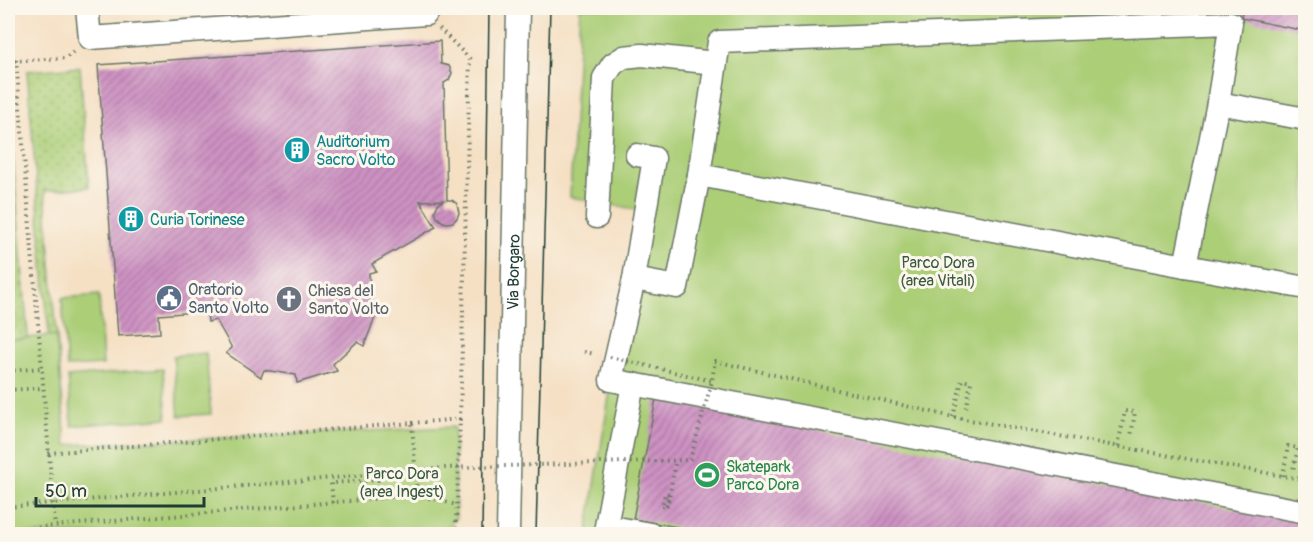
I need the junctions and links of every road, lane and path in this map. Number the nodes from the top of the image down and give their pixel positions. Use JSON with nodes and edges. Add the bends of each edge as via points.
{"nodes":[{"id":1,"x":87,"y":8,"type":"edge"},
{"id":2,"x":518,"y":8,"type":"edge"},
{"id":3,"x":426,"y":14,"type":"joint"},
{"id":4,"x":90,"y":38,"type":"junction"},
{"id":5,"x":16,"y":60,"type":"junction"},
{"id":6,"x":8,"y":61,"type":"edge"},
{"id":7,"x":716,"y":63,"type":"junction"},
{"id":8,"x":1218,"y":103,"type":"junction"},
{"id":9,"x":1305,"y":119,"type":"edge"},
{"id":10,"x":637,"y":155,"type":"dead end"},
{"id":11,"x":699,"y":175,"type":"junction"},
{"id":12,"x":597,"y":217,"type":"dead end"},
{"id":13,"x":1185,"y":266,"type":"junction"},
{"id":14,"x":634,"y":279,"type":"junction"},
{"id":15,"x":1305,"y":288,"type":"edge"},
{"id":16,"x":610,"y":357,"type":"dead end"},
{"id":17,"x":41,"y":368,"type":"junction"},
{"id":18,"x":8,"y":370,"type":"edge"},
{"id":19,"x":712,"y":381,"type":"junction"},
{"id":20,"x":633,"y":384,"type":"junction"},
{"id":21,"x":42,"y":388,"type":"junction"},
{"id":22,"x":8,"y":390,"type":"edge"},
{"id":23,"x":966,"y":408,"type":"dead end"},
{"id":24,"x":953,"y":417,"type":"junction"},
{"id":25,"x":460,"y":419,"type":"junction"},
{"id":26,"x":412,"y":423,"type":"junction"},
{"id":27,"x":1131,"y":436,"type":"dead end"},
{"id":28,"x":1118,"y":446,"type":"junction"},
{"id":29,"x":48,"y":453,"type":"junction"},
{"id":30,"x":676,"y":460,"type":"junction"},
{"id":31,"x":1293,"y":470,"type":"dead end"},
{"id":32,"x":376,"y":474,"type":"junction"},
{"id":33,"x":1283,"y":476,"type":"junction"},
{"id":34,"x":1305,"y":480,"type":"edge"},
{"id":35,"x":417,"y":495,"type":"junction"},
{"id":36,"x":333,"y":503,"type":"junction"},
{"id":37,"x":457,"y":505,"type":"junction"},
{"id":38,"x":666,"y":505,"type":"dead end"},
{"id":39,"x":8,"y":507,"type":"edge"},
{"id":40,"x":1305,"y":512,"type":"edge"},
{"id":41,"x":48,"y":526,"type":"junction"},
{"id":42,"x":55,"y":526,"type":"junction"},
{"id":43,"x":8,"y":530,"type":"edge"},
{"id":44,"x":49,"y":534,"type":"edge"},
{"id":45,"x":455,"y":534,"type":"edge"},
{"id":46,"x":508,"y":534,"type":"edge"},
{"id":47,"x":650,"y":534,"type":"edge"}],
"edges":[{"from":1,"to":4,"type":"street"},
{"from":2,"to":46,"type":"street","name":"Via Borgaro"},
{"from":3,"to":4,"type":"street"},
{"from":3,"to":25,"type":"path","via":[[470,59]]},
{"from":4,"to":5,"type":"path","via":[[66,58]]},
{"from":5,"to":6,"type":"path"},
{"from":5,"to":17,"type":"path"},
{"from":7,"to":8,"type":"street","via":[[719,42],[1231,23]]},
{"from":7,"to":11,"type":"street"},
{"from":7,"to":12,"type":"street","via":[[642,54],[624,57],[613,64],[604,78]]},
{"from":8,"to":9,"type":"street"},
{"from":8,"to":13,"type":"street"},
{"from":10,"to":14,"type":"street","via":[[654,158]]},
{"from":11,"to":13,"type":"street"},
{"from":11,"to":14,"type":"street","via":[[676,287]]},
{"from":13,"to":15,"type":"street"},
{"from":14,"to":20,"type":"street","via":[[611,380]]},
{"from":16,"to":19,"type":"path","bridge":true},
{"from":17,"to":18,"type":"path"},
{"from":17,"to":21,"type":"path"},
{"from":19,"to":24,"type":"path","bridge":true,"via":[[716,361]]},
{"from":19,"to":30,"type":"path","bridge":true,"via":[[690,460]]},
{"from":20,"to":40,"type":"street"},
{"from":20,"to":47,"type":"street","via":[[606,526]]},
{"from":21,"to":22,"type":"path"},
{"from":21,"to":29,"type":"path"},
{"from":23,"to":24,"type":"path","via":[[971,382],[962,380]]},
{"from":24,"to":28,"type":"path","bridge":true},
{"from":25,"to":26,"type":"path"},
{"from":25,"to":37,"type":"path"},
{"from":26,"to":29,"type":"path"},
{"from":26,"to":35,"type":"path"},
{"from":27,"to":28,"type":"path","via":[[1135,412],[1125,411]]},
{"from":28,"to":33,"type":"path","bridge":true},
{"from":29,"to":42,"type":"path"},
{"from":30,"to":32,"type":"path","bridge":true},
{"from":30,"to":38,"type":"path","via":[[667,508],[662,507],[665,493],[669,494]]},
{"from":31,"to":33,"type":"path","via":[[1298,448],[1288,446]]},
{"from":32,"to":36,"type":"path","via":[[378,480],[331,483]]},
{"from":32,"to":39,"type":"path","bridge":true},
{"from":33,"to":34,"type":"path","bridge":true},
{"from":35,"to":36,"type":"path"},
{"from":35,"to":37,"type":"path"},
{"from":36,"to":42,"type":"path"},
{"from":37,"to":45,"type":"path"},
{"from":41,"to":42,"type":"path"},
{"from":41,"to":43,"type":"path"},
{"from":41,"to":44,"type":"path"}]}
